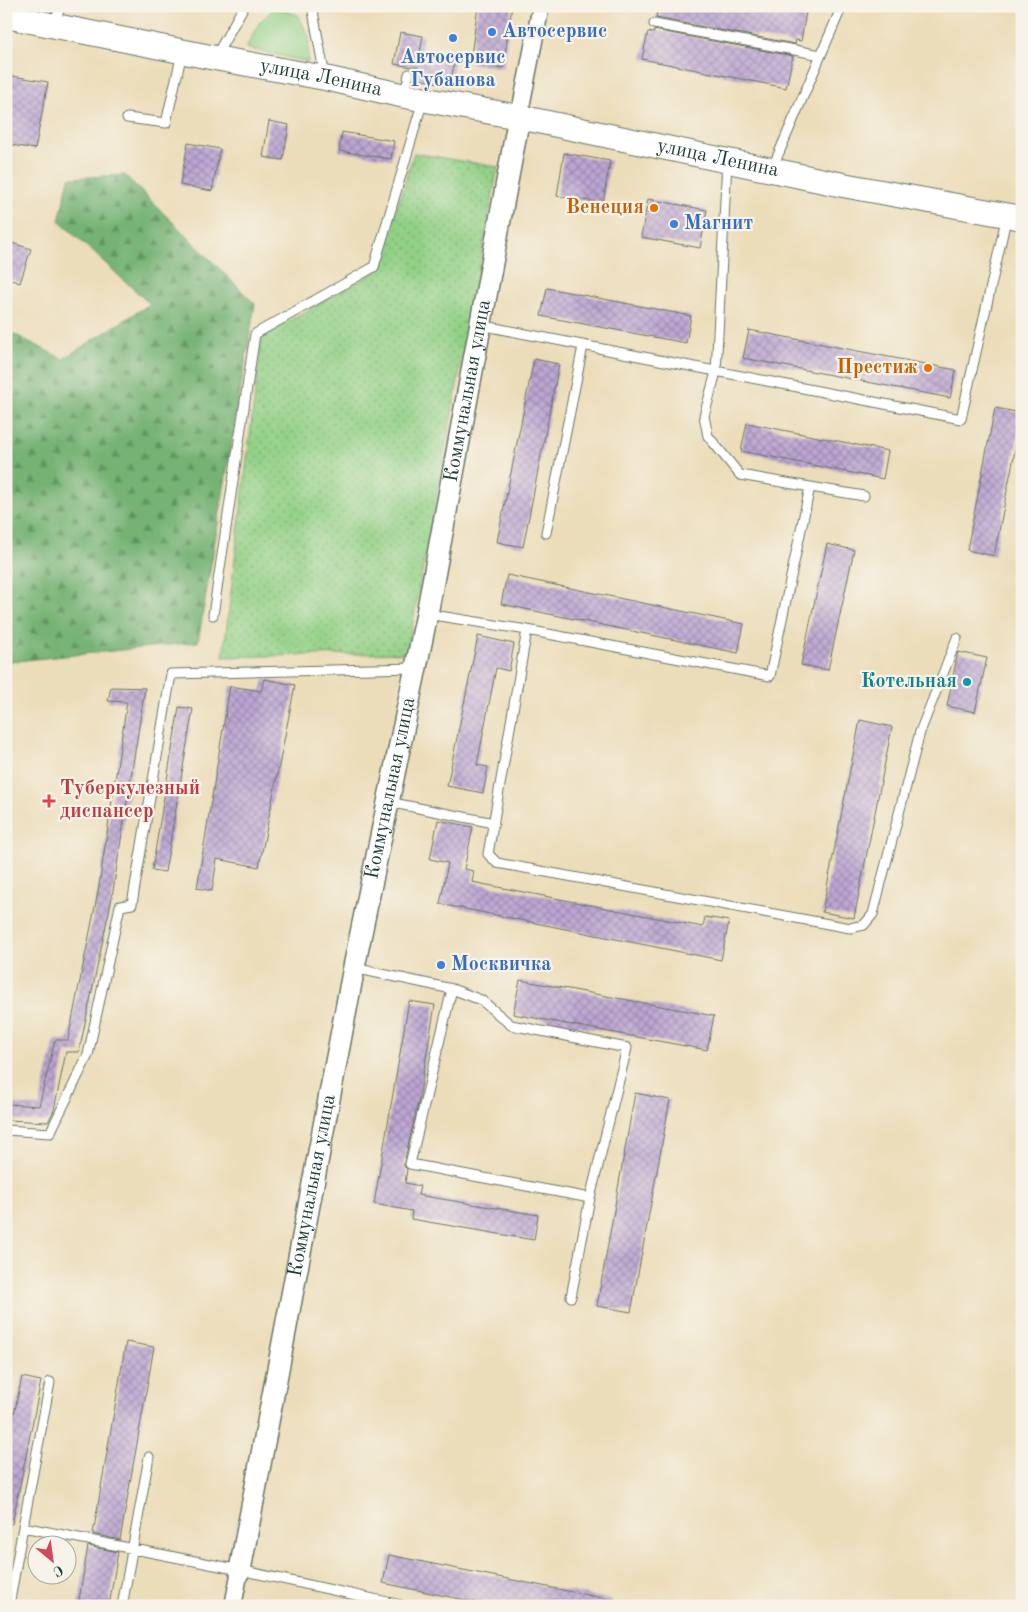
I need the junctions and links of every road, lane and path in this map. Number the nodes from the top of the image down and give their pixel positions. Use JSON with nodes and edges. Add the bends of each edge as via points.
{"nodes":[{"id":1,"x":244,"y":6,"type":"edge"},
{"id":2,"x":312,"y":6,"type":"edge"},
{"id":3,"x":541,"y":6,"type":"edge"},
{"id":4,"x":842,"y":6,"type":"edge"},
{"id":5,"x":6,"y":16,"type":"edge"},
{"id":6,"x":57,"y":16,"type":"edge"},
{"id":7,"x":654,"y":24,"type":"dead end"},
{"id":8,"x":183,"y":52,"type":"junction"},
{"id":9,"x":821,"y":55,"type":"junction"},
{"id":10,"x":215,"y":58,"type":"junction"},
{"id":11,"x":325,"y":78,"type":"junction"},
{"id":12,"x":413,"y":90,"type":"junction"},
{"id":13,"x":520,"y":117,"type":"junction"},
{"id":14,"x":127,"y":118,"type":"dead end"},
{"id":15,"x":728,"y":162,"type":"junction"},
{"id":16,"x":771,"y":171,"type":"junction"},
{"id":17,"x":1014,"y":217,"type":"edge"},
{"id":18,"x":480,"y":325,"type":"junction"},
{"id":19,"x":583,"y":346,"type":"junction"},
{"id":20,"x":716,"y":372,"type":"junction"},
{"id":21,"x":810,"y":487,"type":"junction"},
{"id":22,"x":864,"y":496,"type":"dead end"},
{"id":23,"x":546,"y":534,"type":"dead end"},
{"id":24,"x":427,"y":614,"type":"junction"},
{"id":25,"x":213,"y":615,"type":"dead end"},
{"id":26,"x":527,"y":630,"type":"junction"},
{"id":27,"x":957,"y":638,"type":"dead end"},
{"id":28,"x":416,"y":668,"type":"junction"},
{"id":29,"x":388,"y":802,"type":"junction"},
{"id":30,"x":494,"y":823,"type":"junction"},
{"id":31,"x":354,"y":968,"type":"junction"},
{"id":32,"x":452,"y":989,"type":"junction"},
{"id":33,"x":6,"y":1130,"type":"edge"},
{"id":34,"x":590,"y":1198,"type":"junction"},
{"id":35,"x":571,"y":1297,"type":"dead end"},
{"id":36,"x":50,"y":1382,"type":"dead end"},
{"id":37,"x":149,"y":1457,"type":"dead end"},
{"id":38,"x":23,"y":1526,"type":"junction"},
{"id":39,"x":132,"y":1548,"type":"junction"},
{"id":40,"x":240,"y":1570,"type":"junction"},
{"id":41,"x":122,"y":1601,"type":"dead end"},
{"id":42,"x":9,"y":1606,"type":"edge"},
{"id":43,"x":233,"y":1606,"type":"edge"},
{"id":44,"x":406,"y":1606,"type":"edge"}],
"edges":[{"from":1,"to":10,"type":"lane"},
{"from":2,"to":11,"type":"lane"},
{"from":3,"to":13,"type":"street","name":"Коммунальная улица"},
{"from":4,"to":9,"type":"lane"},
{"from":5,"to":6,"type":"main road","name":"улица Ленина"},
{"from":6,"to":8,"type":"main road","name":"улица Ленина"},
{"from":7,"to":9,"type":"lane"},
{"from":8,"to":10,"type":"main road","name":"улица Ленина"},
{"from":8,"to":14,"type":"lane","via":[[166,123]]},
{"from":9,"to":16,"type":"lane"},
{"from":10,"to":11,"type":"main road","name":"улица Ленина"},
{"from":11,"to":12,"type":"main road","name":"улица Ленина"},
{"from":12,"to":13,"type":"main road","name":"улица Ленина"},
{"from":12,"to":25,"type":"lane","via":[[374,268],[255,334]]},
{"from":13,"to":15,"type":"main road","name":"улица Ленина"},
{"from":13,"to":18,"type":"street","name":"Коммунальная улица"},
{"from":15,"to":16,"type":"main road","name":"улица Ленина"},
{"from":15,"to":20,"type":"lane"},
{"from":16,"to":17,"type":"main road","name":"улица Ленина"},
{"from":17,"to":20,"type":"lane","via":[[961,420]]},
{"from":18,"to":19,"type":"lane"},
{"from":18,"to":24,"type":"street","name":"Коммунальная улица"},
{"from":19,"to":20,"type":"lane"},
{"from":19,"to":23,"type":"lane"},
{"from":20,"to":21,"type":"lane","via":[[704,416],[708,436],[740,475]]},
{"from":21,"to":22,"type":"lane"},
{"from":21,"to":26,"type":"lane","via":[[770,676]]},
{"from":24,"to":26,"type":"lane"},
{"from":24,"to":28,"type":"street","name":"Коммунальная улица"},
{"from":26,"to":30,"type":"lane"},
{"from":27,"to":30,"type":"lane","via":[[920,732],[873,914],[864,925],[850,928],[497,863],[488,854]]},
{"from":28,"to":29,"type":"street","name":"Коммунальная улица"},
{"from":28,"to":33,"type":"lane","via":[[171,674],[132,904],[120,906],[88,1055],[50,1132]]},
{"from":29,"to":30,"type":"lane"},
{"from":29,"to":31,"type":"street","name":"Коммунальная улица"},
{"from":31,"to":32,"type":"lane"},
{"from":31,"to":40,"type":"street","name":"Коммунальная улица"},
{"from":32,"to":34,"type":"lane","via":[[481,1000],[511,1025],[628,1048]]},
{"from":32,"to":34,"type":"lane","via":[[410,1164]]},
{"from":34,"to":35,"type":"lane"},
{"from":36,"to":38,"type":"lane"},
{"from":37,"to":39,"type":"lane"},
{"from":38,"to":39,"type":"lane"},
{"from":38,"to":42,"type":"lane"},
{"from":39,"to":40,"type":"lane"},
{"from":39,"to":41,"type":"lane"},
{"from":40,"to":43,"type":"street"},
{"from":40,"to":44,"type":"lane"}]}
